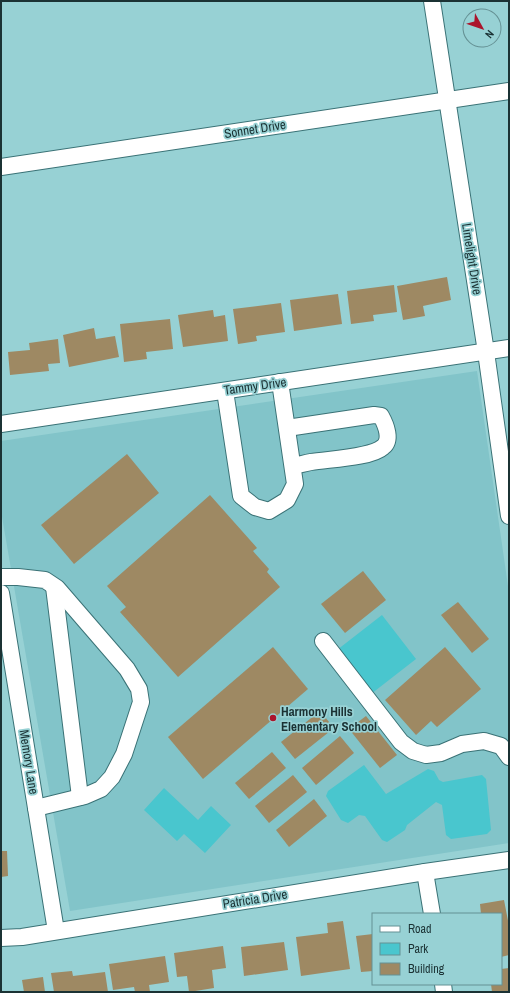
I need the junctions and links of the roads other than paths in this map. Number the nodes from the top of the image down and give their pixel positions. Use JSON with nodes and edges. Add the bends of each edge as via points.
{"nodes":[{"id":1,"x":432,"y":1,"type":"edge"},
{"id":2,"x":509,"y":91,"type":"edge"},
{"id":3,"x":447,"y":100,"type":"junction"},
{"id":4,"x":1,"y":167,"type":"edge"},
{"id":5,"x":509,"y":348,"type":"edge"},
{"id":6,"x":486,"y":352,"type":"junction"},
{"id":7,"x":280,"y":382,"type":"junction"},
{"id":8,"x":225,"y":391,"type":"junction"},
{"id":9,"x":1,"y":424,"type":"edge"},
{"id":10,"x":287,"y":428,"type":"junction"},
{"id":11,"x":293,"y":466,"type":"junction"},
{"id":12,"x":509,"y":516,"type":"edge"},
{"id":13,"x":1,"y":577,"type":"edge"},
{"id":14,"x":54,"y":586,"type":"junction"},
{"id":15,"x":1,"y":593,"type":"edge"},
{"id":16,"x":323,"y":641,"type":"dead end"},
{"id":17,"x":8,"y":676,"type":"edge"},
{"id":18,"x":509,"y":757,"type":"edge"},
{"id":19,"x":80,"y":797,"type":"junction"},
{"id":20,"x":36,"y":808,"type":"junction"},
{"id":21,"x":509,"y":860,"type":"edge"},
{"id":22,"x":425,"y":872,"type":"junction"},
{"id":23,"x":432,"y":913,"type":"edge"},
{"id":24,"x":56,"y":931,"type":"junction"},
{"id":25,"x":1,"y":938,"type":"edge"}],
"edges":[{"from":1,"to":3,"type":"street","name":"Limelight Drive"},
{"from":2,"to":3,"type":"street","name":"Sonnet Drive"},
{"from":3,"to":4,"type":"street","name":"Sonnet Drive"},
{"from":3,"to":6,"type":"street","name":"Limelight Drive"},
{"from":5,"to":6,"type":"street","name":"Tammy Drive"},
{"from":6,"to":7,"type":"street","name":"Tammy Drive"},
{"from":6,"to":12,"type":"street","name":"Limelight Drive"},
{"from":7,"to":8,"type":"street","name":"Tammy Drive"},
{"from":7,"to":10,"type":"street"},
{"from":8,"to":9,"type":"street","name":"Tammy Drive"},
{"from":8,"to":11,"type":"street","via":[[241,496],[255,507],[269,511],[287,500],[295,484]]},
{"from":10,"to":11,"type":"street"},
{"from":10,"to":11,"type":"street","via":[[374,415],[381,416],[388,435],[384,446],[371,453]]},
{"from":13,"to":14,"type":"street","via":[[45,580]]},
{"from":14,"to":19,"type":"street"},
{"from":14,"to":19,"type":"street","via":[[127,669],[139,689],[141,702],[124,754],[112,776],[102,788]]},
{"from":15,"to":17,"type":"street","name":"Memory Lane"},
{"from":16,"to":18,"type":"street","via":[[401,742],[413,751],[426,755],[441,753],[462,744],[484,741],[501,746]]},
{"from":17,"to":20,"type":"street","name":"Memory Lane"},
{"from":19,"to":20,"type":"street"},
{"from":20,"to":24,"type":"street","name":"Memory Lane"},
{"from":21,"to":22,"type":"street","name":"Patricia Drive"},
{"from":22,"to":23,"type":"street"},
{"from":22,"to":24,"type":"street","name":"Patricia Drive"},
{"from":24,"to":25,"type":"street","name":"Patricia Drive"}]}
